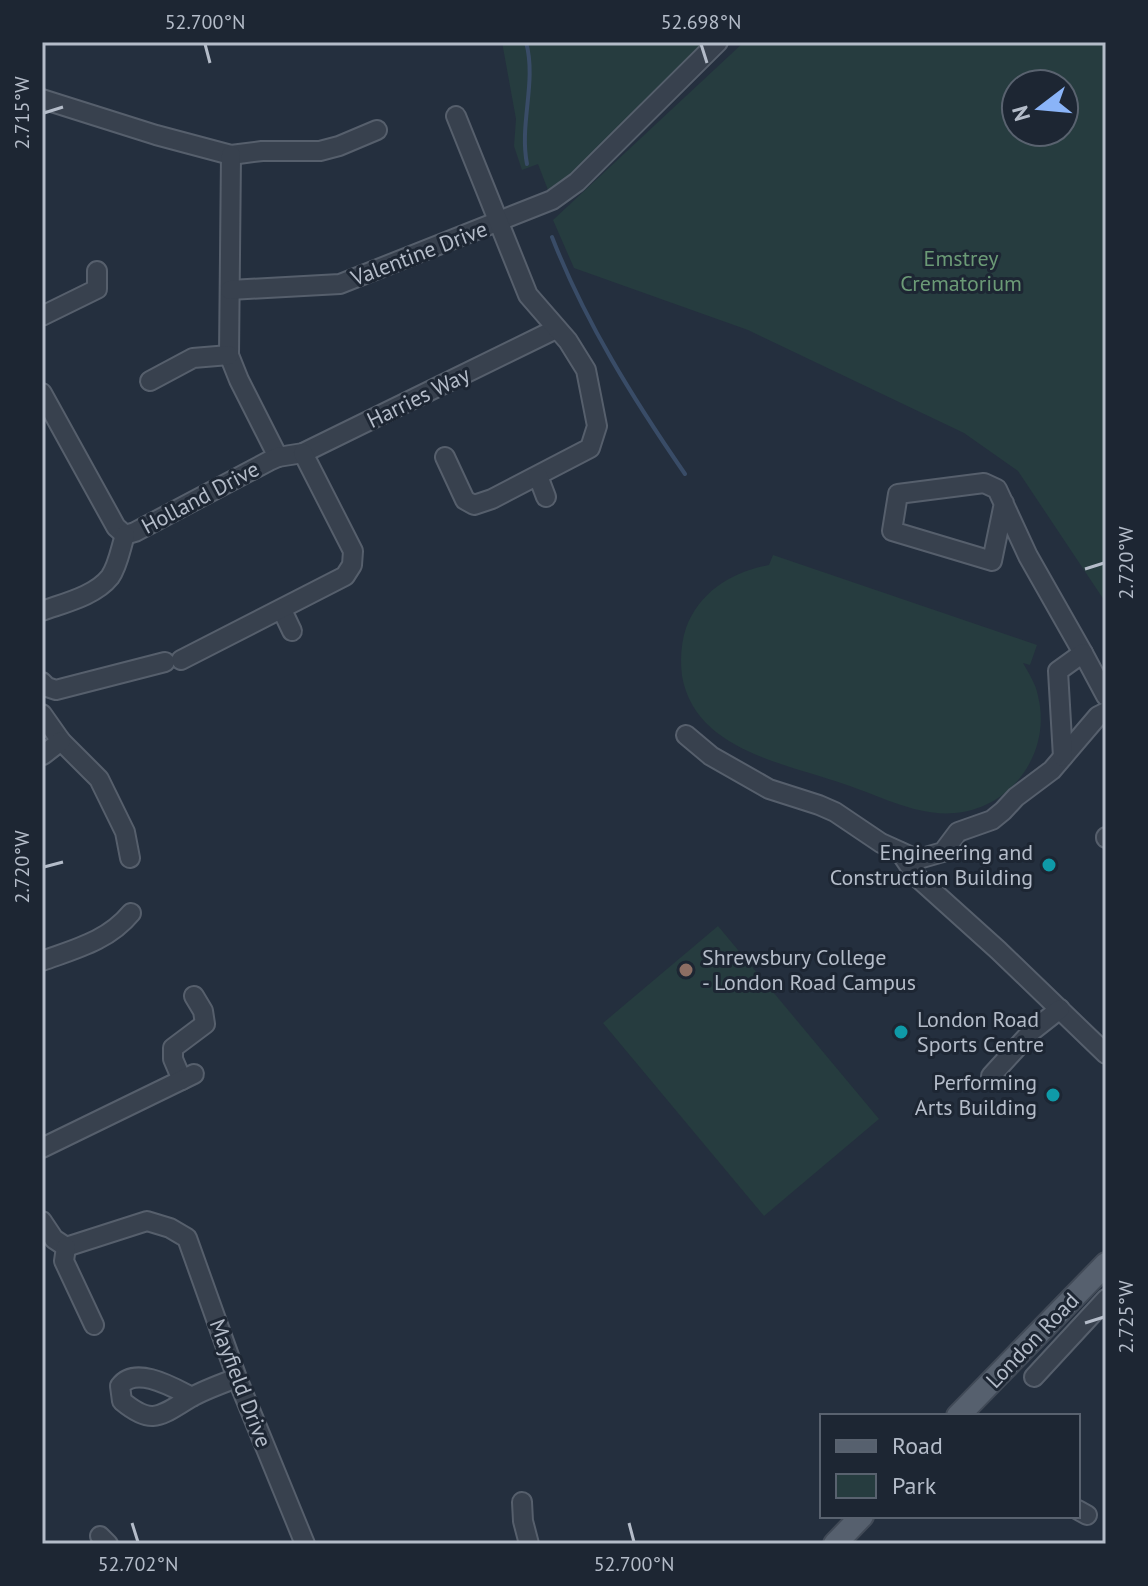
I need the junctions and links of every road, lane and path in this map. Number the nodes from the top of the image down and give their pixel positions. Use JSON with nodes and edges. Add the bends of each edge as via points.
{"nodes":[{"id":1,"x":718,"y":42,"type":"edge"},
{"id":2,"x":42,"y":99,"type":"edge"},
{"id":3,"x":456,"y":116,"type":"dead end"},
{"id":4,"x":377,"y":130,"type":"dead end"},
{"id":5,"x":231,"y":155,"type":"junction"},
{"id":6,"x":499,"y":221,"type":"junction"},
{"id":7,"x":97,"y":271,"type":"dead end"},
{"id":8,"x":230,"y":290,"type":"junction"},
{"id":9,"x":42,"y":316,"type":"edge"},
{"id":10,"x":556,"y":329,"type":"junction"},
{"id":11,"x":229,"y":355,"type":"junction"},
{"id":12,"x":150,"y":381,"type":"dead end"},
{"id":13,"x":42,"y":393,"type":"edge"},
{"id":14,"x":303,"y":453,"type":"junction"},
{"id":15,"x":278,"y":457,"type":"junction"},
{"id":16,"x":445,"y":457,"type":"dead end"},
{"id":17,"x":538,"y":476,"type":"junction"},
{"id":18,"x":546,"y":497,"type":"dead end"},
{"id":19,"x":1004,"y":503,"type":"junction"},
{"id":20,"x":125,"y":535,"type":"junction"},
{"id":21,"x":282,"y":610,"type":"junction"},
{"id":22,"x":42,"y":611,"type":"edge"},
{"id":23,"x":292,"y":631,"type":"dead end"},
{"id":24,"x":1083,"y":653,"type":"junction"},
{"id":25,"x":129,"y":670,"type":"junction"},
{"id":26,"x":42,"y":682,"type":"edge"},
{"id":27,"x":132,"y":689,"type":"dead end"},
{"id":28,"x":1106,"y":696,"type":"edge"},
{"id":29,"x":1106,"y":712,"type":"edge"},
{"id":30,"x":42,"y":714,"type":"edge"},
{"id":31,"x":686,"y":735,"type":"dead end"},
{"id":32,"x":61,"y":741,"type":"junction"},
{"id":33,"x":43,"y":755,"type":"edge"},
{"id":34,"x":1063,"y":757,"type":"junction"},
{"id":35,"x":900,"y":852,"type":"junction"},
{"id":36,"x":130,"y":858,"type":"dead end"},
{"id":37,"x":131,"y":913,"type":"dead end"},
{"id":38,"x":50,"y":958,"type":"edge"},
{"id":39,"x":194,"y":996,"type":"dead end"},
{"id":40,"x":1060,"y":1009,"type":"junction"},
{"id":41,"x":1106,"y":1054,"type":"edge"},
{"id":42,"x":991,"y":1076,"type":"dead end"},
{"id":43,"x":42,"y":1148,"type":"edge"},
{"id":44,"x":42,"y":1221,"type":"edge"},
{"id":45,"x":66,"y":1247,"type":"junction"},
{"id":46,"x":1106,"y":1264,"type":"edge"},
{"id":47,"x":1106,"y":1299,"type":"edge"},
{"id":48,"x":94,"y":1325,"type":"dead end"},
{"id":49,"x":1034,"y":1377,"type":"dead end"},
{"id":50,"x":237,"y":1378,"type":"junction"},
{"id":51,"x":192,"y":1397,"type":"dead end"},
{"id":52,"x":960,"y":1414,"type":"edge"},
{"id":53,"x":522,"y":1502,"type":"dead end"},
{"id":54,"x":860,"y":1518,"type":"edge"},
{"id":55,"x":305,"y":1544,"type":"edge"},
{"id":56,"x":529,"y":1544,"type":"edge"},
{"id":57,"x":835,"y":1544,"type":"edge"}],
"edges":[{"from":1,"to":6,"type":"street","name":"Valentine Drive","via":[[565,193]]},
{"from":2,"to":5,"type":"street"},
{"from":3,"to":6,"type":"street","via":[[482,157]]},
{"from":4,"to":5,"type":"street","via":[[320,151]]},
{"from":5,"to":8,"type":"street","name":"Holland Drive"},
{"from":6,"to":8,"type":"street","name":"Valentine Drive","via":[[340,284]]},
{"from":6,"to":10,"type":"street","via":[[528,295]]},
{"from":7,"to":9,"type":"street","via":[[97,289]]},
{"from":8,"to":11,"type":"street","name":"Holland Drive"},
{"from":10,"to":14,"type":"street","name":"Harries Way"},
{"from":10,"to":17,"type":"street","via":[[586,370],[597,426],[590,448]]},
{"from":11,"to":12,"type":"street","via":[[193,358]]},
{"from":11,"to":15,"type":"street","name":"Holland Drive"},
{"from":13,"to":20,"type":"street","name":"Holland Drive"},
{"from":14,"to":15,"type":"street","name":"Harries Way"},
{"from":14,"to":21,"type":"street","via":[[353,551],[352,565],[345,576]]},
{"from":15,"to":20,"type":"street","name":"Holland Drive"},
{"from":16,"to":17,"type":"street","via":[[465,500],[474,505]]},
{"from":17,"to":18,"type":"street"},
{"from":19,"to":19,"type":"street","via":[[997,489],[984,483],[898,494],[892,531],[992,561]]},
{"from":19,"to":24,"type":"street"},
{"from":20,"to":22,"type":"street","via":[[111,575],[101,585]]},
{"from":21,"to":23,"type":"street"},
{"from":21,"to":25,"type":"street","via":[[173,661]]},
{"from":24,"to":28,"type":"street"},
{"from":24,"to":34,"type":"street","via":[[1058,671]]},
{"from":25,"to":26,"type":"street","via":[[56,690]]},
{"from":25,"to":27,"type":"street"},
{"from":29,"to":34,"type":"street"},
{"from":30,"to":32,"type":"street"},
{"from":31,"to":35,"type":"street","via":[[714,759],[769,789],[835,812]]},
{"from":32,"to":33,"type":"street"},
{"from":32,"to":36,"type":"street","via":[[99,779],[125,832]]},
{"from":34,"to":35,"type":"street","via":[[992,820],[958,832],[943,852],[922,858]]},
{"from":35,"to":40,"type":"street","via":[[917,877]]},
{"from":37,"to":38,"type":"street","via":[[117,930],[92,944]]},
{"from":39,"to":43,"type":"street","via":[[205,1024],[173,1048],[173,1059],[188,1077]]},
{"from":40,"to":41,"type":"street"},
{"from":40,"to":42,"type":"street"},
{"from":44,"to":45,"type":"street"},
{"from":45,"to":48,"type":"street","via":[[64,1261]]},
{"from":45,"to":50,"type":"street","name":"Mayfield Drive","via":[[147,1221],[187,1238]]},
{"from":46,"to":52,"type":"main road","name":"London Road"},
{"from":47,"to":49,"type":"street","name":"London Road"},
{"from":50,"to":51,"type":"street"},
{"from":50,"to":55,"type":"street","name":"Mayfield Drive"},
{"from":53,"to":56,"type":"street"},
{"from":54,"to":57,"type":"main road"}]}
